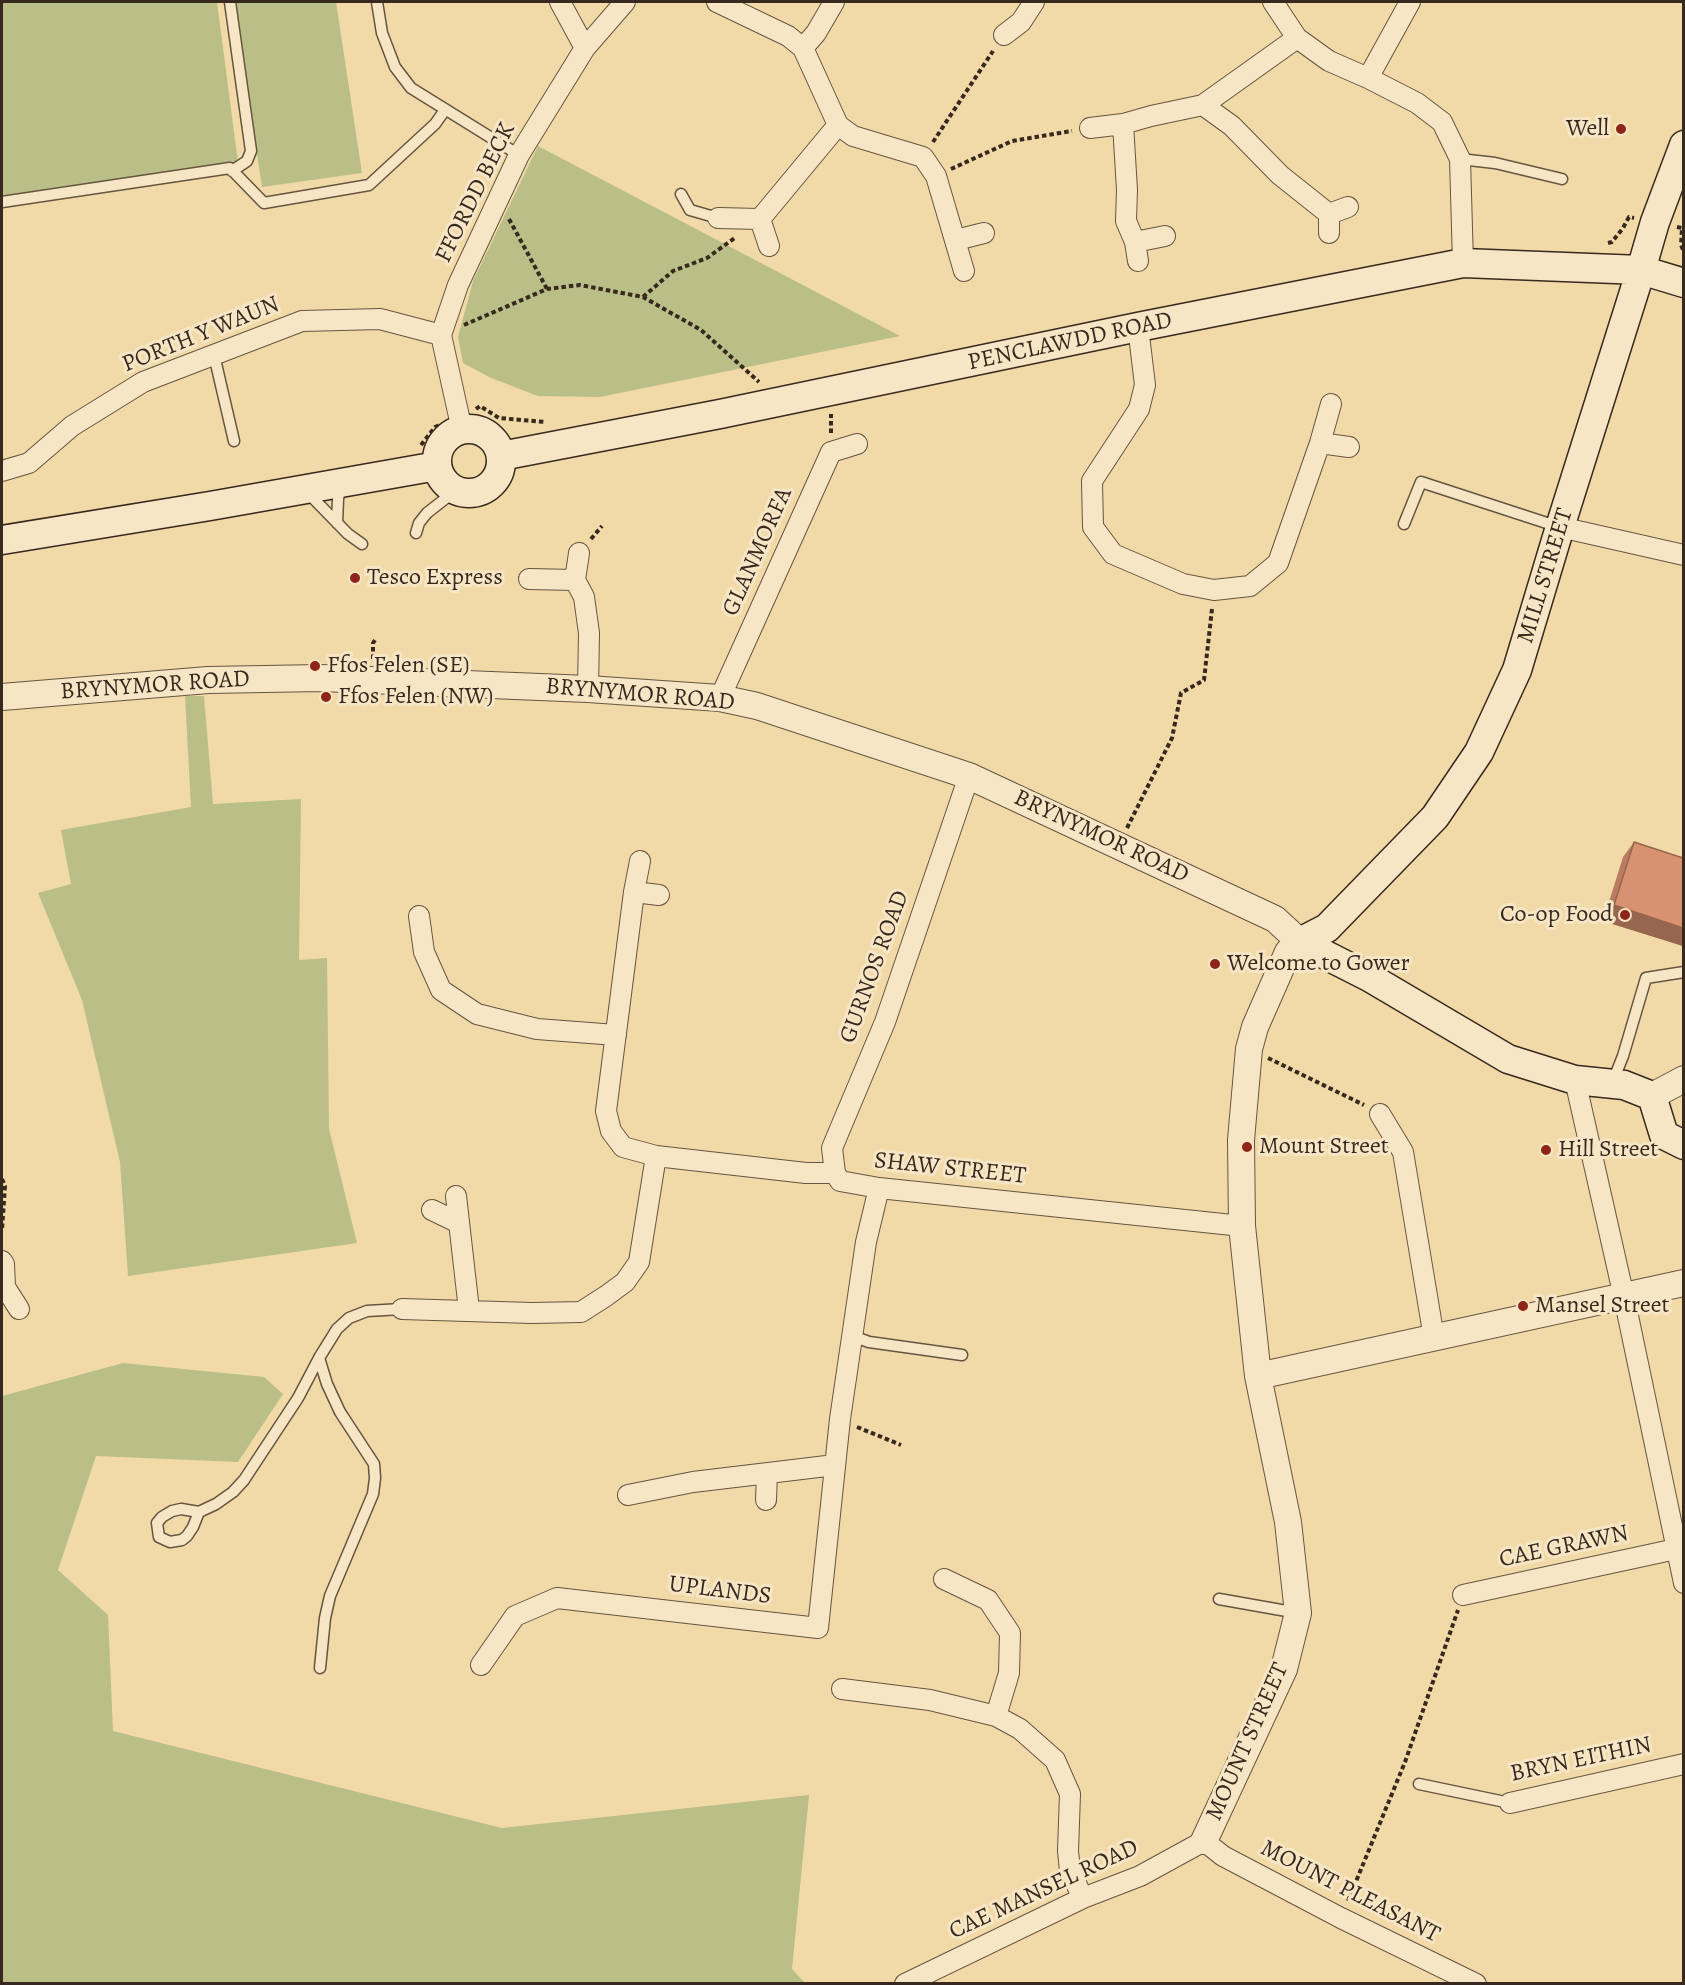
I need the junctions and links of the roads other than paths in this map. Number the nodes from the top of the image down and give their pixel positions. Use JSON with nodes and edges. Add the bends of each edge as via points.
{"nodes":[{"id":1,"x":230,"y":2,"type":"edge"},
{"id":2,"x":377,"y":2,"type":"edge"},
{"id":3,"x":560,"y":2,"type":"edge"},
{"id":4,"x":625,"y":2,"type":"edge"},
{"id":5,"x":717,"y":2,"type":"edge"},
{"id":6,"x":834,"y":2,"type":"edge"},
{"id":7,"x":1034,"y":2,"type":"edge"},
{"id":8,"x":1273,"y":2,"type":"edge"},
{"id":9,"x":1410,"y":2,"type":"edge"},
{"id":10,"x":1004,"y":35,"type":"road end"},
{"id":11,"x":1297,"y":38,"type":"junction"},
{"id":12,"x":585,"y":48,"type":"junction"},
{"id":13,"x":803,"y":48,"type":"junction"},
{"id":14,"x":1368,"y":78,"type":"junction"},
{"id":15,"x":1203,"y":105,"type":"junction"},
{"id":16,"x":446,"y":110,"type":"junction"},
{"id":17,"x":1123,"y":124,"type":"junction"},
{"id":18,"x":837,"y":125,"type":"junction"},
{"id":19,"x":1090,"y":128,"type":"road end"},
{"id":20,"x":1683,"y":144,"type":"edge"},
{"id":21,"x":519,"y":155,"type":"junction"},
{"id":22,"x":1460,"y":159,"type":"junction"},
{"id":23,"x":232,"y":171,"type":"junction"},
{"id":24,"x":1562,"y":179,"type":"dead end"},
{"id":25,"x":681,"y":194,"type":"dead end"},
{"id":26,"x":2,"y":202,"type":"edge"},
{"id":27,"x":1348,"y":207,"type":"dead end"},
{"id":28,"x":1329,"y":214,"type":"junction"},
{"id":29,"x":718,"y":218,"type":"joint"},
{"id":30,"x":760,"y":219,"type":"junction"},
{"id":31,"x":984,"y":233,"type":"dead end"},
{"id":32,"x":1329,"y":234,"type":"dead end"},
{"id":33,"x":1166,"y":236,"type":"dead end"},
{"id":34,"x":956,"y":240,"type":"junction"},
{"id":35,"x":769,"y":246,"type":"dead end"},
{"id":36,"x":1463,"y":263,"type":"junction"},
{"id":37,"x":1641,"y":270,"type":"junction"},
{"id":38,"x":964,"y":271,"type":"dead end"},
{"id":39,"x":1683,"y":283,"type":"edge"},
{"id":40,"x":1138,"y":327,"type":"junction"},
{"id":41,"x":441,"y":334,"type":"junction"},
{"id":42,"x":214,"y":355,"type":"junction"},
{"id":43,"x":1331,"y":405,"type":"dead end"},
{"id":44,"x":462,"y":430,"type":"junction"},
{"id":45,"x":234,"y":441,"type":"dead end"},
{"id":46,"x":1320,"y":443,"type":"junction"},
{"id":47,"x":857,"y":444,"type":"dead end"},
{"id":48,"x":1349,"y":447,"type":"dead end"},
{"id":49,"x":501,"y":456,"type":"junction"},
{"id":50,"x":437,"y":466,"type":"junction"},
{"id":51,"x":2,"y":471,"type":"edge"},
{"id":52,"x":341,"y":483,"type":"junction"},
{"id":53,"x":305,"y":490,"type":"junction"},
{"id":54,"x":455,"y":491,"type":"junction"},
{"id":55,"x":337,"y":523,"type":"junction"},
{"id":56,"x":1404,"y":524,"type":"dead end"},
{"id":57,"x":1560,"y":527,"type":"junction"},
{"id":58,"x":416,"y":533,"type":"dead end"},
{"id":59,"x":2,"y":540,"type":"edge"},
{"id":60,"x":362,"y":544,"type":"dead end"},
{"id":61,"x":579,"y":553,"type":"dead end"},
{"id":62,"x":1683,"y":555,"type":"edge"},
{"id":63,"x":529,"y":579,"type":"dead end"},
{"id":64,"x":575,"y":580,"type":"junction"},
{"id":65,"x":588,"y":689,"type":"junction"},
{"id":66,"x":2,"y":697,"type":"edge"},
{"id":67,"x":720,"y":698,"type":"junction"},
{"id":68,"x":969,"y":776,"type":"junction"},
{"id":69,"x":640,"y":861,"type":"dead end"},
{"id":70,"x":634,"y":892,"type":"junction"},
{"id":71,"x":659,"y":895,"type":"dead end"},
{"id":72,"x":419,"y":916,"type":"dead end"},
{"id":73,"x":1300,"y":942,"type":"junction"},
{"id":74,"x":1683,"y":972,"type":"edge"},
{"id":75,"x":616,"y":1035,"type":"junction"},
{"id":76,"x":1683,"y":1079,"type":"edge"},
{"id":77,"x":1575,"y":1080,"type":"junction"},
{"id":78,"x":1611,"y":1084,"type":"junction"},
{"id":79,"x":1652,"y":1096,"type":"junction"},
{"id":80,"x":1380,"y":1114,"type":"road end"},
{"id":81,"x":1683,"y":1145,"type":"edge"},
{"id":82,"x":657,"y":1156,"type":"junction"},
{"id":83,"x":835,"y":1173,"type":"junction"},
{"id":84,"x":879,"y":1188,"type":"junction"},
{"id":85,"x":456,"y":1196,"type":"dead end"},
{"id":86,"x":432,"y":1210,"type":"dead end"},
{"id":87,"x":459,"y":1223,"type":"junction"},
{"id":88,"x":1242,"y":1226,"type":"junction"},
{"id":89,"x":2,"y":1261,"type":"edge"},
{"id":90,"x":1683,"y":1283,"type":"edge"},
{"id":91,"x":3,"y":1288,"type":"edge"},
{"id":92,"x":1624,"y":1297,"type":"junction"},
{"id":93,"x":19,"y":1308,"type":"dead end"},
{"id":94,"x":402,"y":1309,"type":"joint"},
{"id":95,"x":470,"y":1310,"type":"junction"},
{"id":96,"x":852,"y":1336,"type":"junction"},
{"id":97,"x":1434,"y":1338,"type":"junction"},
{"id":98,"x":962,"y":1355,"type":"dead end"},
{"id":99,"x":319,"y":1358,"type":"junction"},
{"id":100,"x":1258,"y":1376,"type":"junction"},
{"id":101,"x":835,"y":1465,"type":"junction"},
{"id":102,"x":767,"y":1473,"type":"junction"},
{"id":103,"x":628,"y":1495,"type":"dead end"},
{"id":104,"x":766,"y":1500,"type":"dead end"},
{"id":105,"x":199,"y":1512,"type":"dead end"},
{"id":106,"x":1676,"y":1549,"type":"junction"},
{"id":107,"x":944,"y":1579,"type":"dead end"},
{"id":108,"x":1683,"y":1583,"type":"edge"},
{"id":109,"x":1463,"y":1595,"type":"road end"},
{"id":110,"x":1219,"y":1599,"type":"dead end"},
{"id":111,"x":1298,"y":1613,"type":"junction"},
{"id":112,"x":481,"y":1665,"type":"dead end"},
{"id":113,"x":320,"y":1668,"type":"dead end"},
{"id":114,"x":842,"y":1689,"type":"dead end"},
{"id":115,"x":996,"y":1716,"type":"junction"},
{"id":116,"x":1683,"y":1764,"type":"edge"},
{"id":117,"x":1419,"y":1784,"type":"dead end"},
{"id":118,"x":1510,"y":1803,"type":"joint"},
{"id":119,"x":1204,"y":1841,"type":"junction"},
{"id":120,"x":1083,"y":1898,"type":"junction"},
{"id":121,"x":905,"y":1983,"type":"edge"},
{"id":122,"x":1476,"y":1983,"type":"edge"}],
"edges":[{"from":1,"to":23,"type":"lane","via":[[251,151],[247,161]]},
{"from":2,"to":16,"type":"lane","via":[[381,33],[394,67],[411,88]]},
{"from":3,"to":12,"type":"street"},
{"from":4,"to":12,"type":"street","name":"FFORDD BECK"},
{"from":5,"to":13,"type":"street","via":[[788,36]]},
{"from":6,"to":13,"type":"street"},
{"from":7,"to":10,"type":"street","via":[[1026,28]]},
{"from":8,"to":11,"type":"street"},
{"from":9,"to":14,"type":"street"},
{"from":11,"to":14,"type":"street","via":[[1329,61]]},
{"from":11,"to":15,"type":"street"},
{"from":12,"to":21,"type":"street","name":"FFORDD BECK"},
{"from":13,"to":18,"type":"street"},
{"from":14,"to":22,"type":"street","via":[[1417,103],[1442,122]]},
{"from":15,"to":17,"type":"street"},
{"from":15,"to":28,"type":"street","via":[[1232,126],[1280,176]]},
{"from":16,"to":21,"type":"lane"},
{"from":16,"to":23,"type":"lane","via":[[369,185],[264,203]]},
{"from":17,"to":19,"type":"street"},
{"from":17,"to":33,"type":"street","via":[[1126,221],[1136,251]]},
{"from":18,"to":30,"type":"street"},
{"from":18,"to":34,"type":"street","via":[[853,136],[923,157],[936,176]]},
{"from":20,"to":37,"type":"main road","name":"MILL STREET"},
{"from":21,"to":41,"type":"street","name":"FFORDD BECK","via":[[459,285]]},
{"from":22,"to":24,"type":"lane","via":[[1496,163]]},
{"from":22,"to":36,"type":"street"},
{"from":23,"to":26,"type":"lane","via":[[230,168]]},
{"from":25,"to":29,"type":"lane","via":[[690,210]]},
{"from":27,"to":28,"type":"street"},
{"from":28,"to":32,"type":"street"},
{"from":29,"to":30,"type":"street"},
{"from":30,"to":35,"type":"street"},
{"from":31,"to":34,"type":"street"},
{"from":34,"to":38,"type":"street"},
{"from":36,"to":37,"type":"main road","name":"PENCLAWDD ROAD"},
{"from":36,"to":40,"type":"main road","name":"PENCLAWDD ROAD"},
{"from":37,"to":39,"type":"main road","name":"PENCLAWDD ROAD"},
{"from":37,"to":57,"type":"main road","name":"MILL STREET"},
{"from":40,"to":46,"type":"street","via":[[1145,385],[1139,410],[1092,481],[1093,527],[1113,554],[1183,584],[1214,590],[1250,586],[1278,563]]},
{"from":40,"to":49,"type":"main road","name":"PENCLAWDD ROAD"},
{"from":41,"to":42,"type":"street","name":"PORTH Y WAUN","via":[[380,319],[302,321]]},
{"from":41,"to":44,"type":"street"},
{"from":42,"to":45,"type":"lane"},
{"from":42,"to":51,"type":"street","name":"PORTH Y WAUN","via":[[143,382],[72,426],[28,463]]},
{"from":43,"to":46,"type":"street"},
{"from":44,"to":49,"type":"main road","via":[[483,432],[492,438]]},
{"from":44,"to":50,"type":"main road","via":[[453,433],[440,447]]},
{"from":46,"to":48,"type":"street"},
{"from":47,"to":67,"type":"street","name":"GLANMORFA","via":[[831,452]]},
{"from":49,"to":54,"type":"main road","via":[[502,466],[493,484],[475,493]]},
{"from":50,"to":52,"type":"main road"},
{"from":50,"to":54,"type":"main road","via":[[440,476]]},
{"from":52,"to":53,"type":"main road"},
{"from":52,"to":55,"type":"lane"},
{"from":53,"to":55,"type":"lane"},
{"from":53,"to":59,"type":"main road"},
{"from":54,"to":58,"type":"lane","via":[[427,513]]},
{"from":55,"to":60,"type":"lane"},
{"from":56,"to":57,"type":"lane","via":[[1421,482]]},
{"from":57,"to":62,"type":"street"},
{"from":57,"to":73,"type":"main road","name":"MILL STREET","via":[[1517,670],[1479,752],[1435,817],[1327,928]]},
{"from":61,"to":64,"type":"street"},
{"from":63,"to":64,"type":"street"},
{"from":64,"to":65,"type":"street","via":[[584,597],[589,633]]},
{"from":65,"to":66,"type":"street","name":"BRYNYMOR ROAD","via":[[299,678],[208,680]]},
{"from":65,"to":67,"type":"street","name":"BRYNYMOR ROAD"},
{"from":67,"to":68,"type":"street","name":"BRYNYMOR ROAD","via":[[756,706]]},
{"from":68,"to":73,"type":"street","name":"BRYNYMOR ROAD","via":[[1275,919]]},
{"from":68,"to":83,"type":"street","name":"GURNOS ROAD","via":[[885,1022],[832,1148]]},
{"from":69,"to":70,"type":"street","name":"SHAW STREET"},
{"from":70,"to":71,"type":"street"},
{"from":70,"to":75,"type":"street","name":"SHAW STREET"},
{"from":72,"to":75,"type":"street","via":[[424,952],[441,990],[477,1014],[537,1029]]},
{"from":73,"to":77,"type":"main road","via":[[1369,977],[1508,1059]]},
{"from":73,"to":88,"type":"street","name":"MOUNT STREET","via":[[1288,952],[1249,1049],[1241,1140]]},
{"from":74,"to":78,"type":"lane","via":[[1646,978]]},
{"from":75,"to":82,"type":"street","name":"SHAW STREET","via":[[606,1111],[611,1131],[623,1147]]},
{"from":76,"to":79,"type":"street"},
{"from":77,"to":78,"type":"main road"},
{"from":77,"to":92,"type":"street"},
{"from":78,"to":79,"type":"main road"},
{"from":79,"to":81,"type":"main road","via":[[1664,1135]]},
{"from":80,"to":97,"type":"street","via":[[1403,1152]]},
{"from":82,"to":83,"type":"street","name":"SHAW STREET"},
{"from":82,"to":95,"type":"street","via":[[639,1262],[625,1282],[581,1312]]},
{"from":83,"to":84,"type":"street","name":"SHAW STREET","via":[[840,1181]]},
{"from":84,"to":88,"type":"street","name":"SHAW STREET"},
{"from":84,"to":96,"type":"street","name":"UPLANDS","via":[[866,1242]]},
{"from":85,"to":87,"type":"street"},
{"from":86,"to":87,"type":"street"},
{"from":87,"to":95,"type":"street"},
{"from":88,"to":100,"type":"street","name":"MOUNT STREET"},
{"from":89,"to":91,"type":"street"},
{"from":90,"to":92,"type":"street"},
{"from":91,"to":93,"type":"street"},
{"from":92,"to":97,"type":"street"},
{"from":92,"to":106,"type":"street"},
{"from":94,"to":95,"type":"street"},
{"from":94,"to":99,"type":"lane","via":[[367,1311],[349,1318]]},
{"from":96,"to":98,"type":"lane","via":[[869,1342]]},
{"from":96,"to":101,"type":"street","name":"UPLANDS"},
{"from":97,"to":100,"type":"street"},
{"from":99,"to":105,"type":"lane","via":[[298,1398],[244,1480],[233,1492]]},
{"from":99,"to":113,"type":"lane","via":[[340,1412],[374,1464],[375,1478],[373,1494],[330,1596]]},
{"from":100,"to":111,"type":"street","name":"MOUNT STREET","via":[[1288,1522]]},
{"from":101,"to":102,"type":"street"},
{"from":101,"to":112,"type":"street","name":"UPLANDS","via":[[818,1628],[557,1598],[515,1616]]},
{"from":102,"to":103,"type":"street"},
{"from":102,"to":104,"type":"street"},
{"from":106,"to":108,"type":"street"},
{"from":106,"to":109,"type":"street","name":"CAE GRAWN"},
{"from":107,"to":115,"type":"street","via":[[988,1600],[1010,1633],[1009,1673]]},
{"from":110,"to":111,"type":"lane"},
{"from":111,"to":119,"type":"street","name":"MOUNT STREET","via":[[1284,1670]]},
{"from":114,"to":115,"type":"street","via":[[930,1700]]},
{"from":115,"to":120,"type":"street","via":[[1020,1729],[1054,1760],[1070,1794],[1070,1871]]},
{"from":116,"to":118,"type":"street","name":"BRYN EITHIN"},
{"from":117,"to":118,"type":"lane","name":"BRYN EITHIN"},
{"from":119,"to":120,"type":"street","name":"CAE MANSEL ROAD","via":[[1140,1876]]},
{"from":119,"to":122,"type":"street","name":"MOUNT PLEASANT","via":[[1223,1856],[1341,1918]]},
{"from":120,"to":121,"type":"street","name":"CAE MANSEL ROAD"}]}
